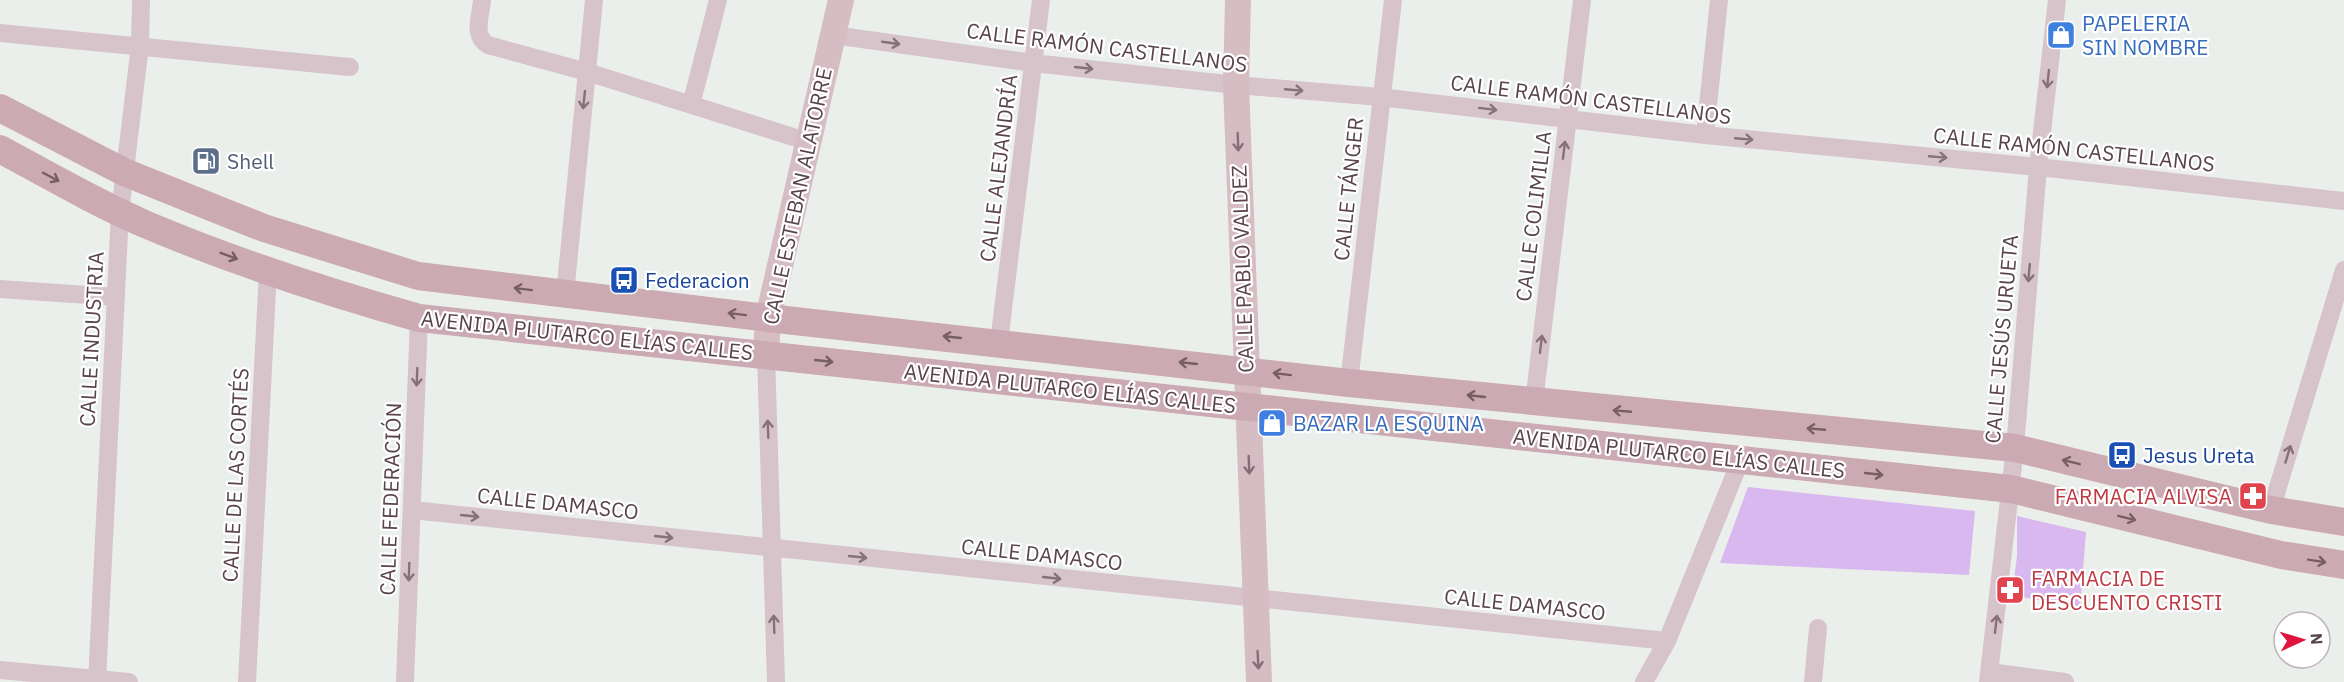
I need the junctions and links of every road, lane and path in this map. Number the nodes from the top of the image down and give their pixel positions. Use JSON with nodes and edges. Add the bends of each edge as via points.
{"nodes":[{"id":1,"x":141,"y":0,"type":"edge"},
{"id":2,"x":482,"y":0,"type":"edge"},
{"id":3,"x":594,"y":0,"type":"edge"},
{"id":4,"x":718,"y":0,"type":"edge"},
{"id":5,"x":841,"y":0,"type":"edge"},
{"id":6,"x":1041,"y":0,"type":"edge"},
{"id":7,"x":1238,"y":0,"type":"edge"},
{"id":8,"x":1393,"y":0,"type":"edge"},
{"id":9,"x":1581,"y":0,"type":"edge"},
{"id":10,"x":1719,"y":0,"type":"edge"},
{"id":11,"x":2057,"y":0,"type":"edge"},
{"id":12,"x":0,"y":33,"type":"edge"},
{"id":13,"x":833,"y":35,"type":"junction"},
{"id":14,"x":140,"y":45,"type":"junction"},
{"id":15,"x":1033,"y":63,"type":"junction"},
{"id":16,"x":350,"y":67,"type":"dead end"},
{"id":17,"x":587,"y":72,"type":"junction"},
{"id":18,"x":1236,"y":85,"type":"junction"},
{"id":19,"x":1380,"y":97,"type":"junction"},
{"id":20,"x":692,"y":105,"type":"junction"},
{"id":21,"x":0,"y":108,"type":"edge"},
{"id":22,"x":1567,"y":118,"type":"junction"},
{"id":23,"x":1705,"y":135,"type":"junction"},
{"id":24,"x":809,"y":142,"type":"junction"},
{"id":25,"x":0,"y":149,"type":"edge"},
{"id":26,"x":2038,"y":167,"type":"junction"},
{"id":27,"x":124,"y":172,"type":"junction"},
{"id":28,"x":2344,"y":201,"type":"edge"},
{"id":29,"x":120,"y":212,"type":"junction"},
{"id":30,"x":268,"y":270,"type":"junction"},
{"id":31,"x":2344,"y":270,"type":"edge"},
{"id":32,"x":0,"y":289,"type":"edge"},
{"id":33,"x":565,"y":294,"type":"junction"},
{"id":34,"x":116,"y":297,"type":"junction"},
{"id":35,"x":419,"y":318,"type":"junction"},
{"id":36,"x":768,"y":318,"type":"junction"},
{"id":37,"x":999,"y":342,"type":"junction"},
{"id":38,"x":766,"y":354,"type":"junction"},
{"id":39,"x":1246,"y":370,"type":"junction"},
{"id":40,"x":1349,"y":383,"type":"junction"},
{"id":41,"x":1534,"y":402,"type":"junction"},
{"id":42,"x":1247,"y":407,"type":"junction"},
{"id":43,"x":2015,"y":448,"type":"junction"},
{"id":44,"x":1741,"y":459,"type":"junction"},
{"id":45,"x":2011,"y":489,"type":"junction"},
{"id":46,"x":412,"y":510,"type":"junction"},
{"id":47,"x":2271,"y":510,"type":"junction"},
{"id":48,"x":2344,"y":522,"type":"edge"},
{"id":49,"x":771,"y":548,"type":"junction"},
{"id":50,"x":2344,"y":565,"type":"edge"},
{"id":51,"x":1255,"y":600,"type":"junction"},
{"id":52,"x":1818,"y":628,"type":"dead end"},
{"id":53,"x":1666,"y":642,"type":"junction"},
{"id":54,"x":0,"y":670,"type":"edge"},
{"id":55,"x":1989,"y":677,"type":"edge"},
{"id":56,"x":97,"y":681,"type":"edge"},
{"id":57,"x":129,"y":682,"type":"edge"},
{"id":58,"x":247,"y":682,"type":"edge"},
{"id":59,"x":405,"y":682,"type":"edge"},
{"id":60,"x":776,"y":682,"type":"edge"},
{"id":61,"x":1259,"y":682,"type":"edge"},
{"id":62,"x":1644,"y":682,"type":"edge"},
{"id":63,"x":1814,"y":682,"type":"edge"},
{"id":64,"x":2065,"y":682,"type":"edge"}],
"edges":[{"from":1,"to":14,"type":"street","name":"CALLE INDUSTRIA"},
{"from":2,"to":17,"type":"street","via":[[478,31],[488,45]]},
{"from":3,"to":17,"type":"street"},
{"from":4,"to":20,"type":"street"},
{"from":5,"to":13,"type":"street","name":"CALLE ESTEBAN ALATORRE"},
{"from":6,"to":15,"type":"street","name":"CALLE ALEJANDRÍA"},
{"from":7,"to":18,"type":"street","name":"CALLE PABLO VALDEZ"},
{"from":8,"to":19,"type":"street","name":"CALLE TÁNGER"},
{"from":9,"to":22,"type":"street","name":"CALLE COLIMILLA"},
{"from":10,"to":23,"type":"street"},
{"from":11,"to":26,"type":"street","name":"CALLE JESÚS URUETA","one_way":true},
{"from":12,"to":14,"type":"street"},
{"from":13,"to":15,"type":"street","name":"CALLE RAMÓN CASTELLANOS","one_way":true},
{"from":13,"to":24,"type":"street","name":"CALLE ESTEBAN ALATORRE"},
{"from":14,"to":16,"type":"street"},
{"from":14,"to":27,"type":"street","name":"CALLE INDUSTRIA"},
{"from":15,"to":18,"type":"street","name":"CALLE RAMÓN CASTELLANOS","one_way":true},
{"from":15,"to":37,"type":"street","name":"CALLE ALEJANDRÍA"},
{"from":17,"to":20,"type":"street"},
{"from":17,"to":33,"type":"street","one_way":true},
{"from":18,"to":19,"type":"street","name":"CALLE RAMÓN CASTELLANOS","one_way":true},
{"from":18,"to":39,"type":"street","name":"CALLE PABLO VALDEZ","one_way":true},
{"from":19,"to":22,"type":"street","name":"CALLE RAMÓN CASTELLANOS","one_way":true},
{"from":19,"to":40,"type":"street","name":"CALLE TÁNGER"},
{"from":20,"to":24,"type":"street"},
{"from":21,"to":27,"type":"main road","name":"AVENIDA PLUTARCO ELÍAS CALLES"},
{"from":22,"to":23,"type":"street","name":"CALLE RAMÓN CASTELLANOS"},
{"from":41,"to":22,"type":"street","name":"CALLE COLIMILLA","one_way":true},
{"from":23,"to":26,"type":"street","name":"CALLE RAMÓN CASTELLANOS","one_way":true},
{"from":24,"to":36,"type":"street","name":"CALLE ESTEBAN ALATORRE"},
{"from":25,"to":29,"type":"main road","name":"AVENIDA PLUTARCO ELÍAS CALLES","one_way":true},
{"from":26,"to":28,"type":"street","name":"CALLE RAMÓN CASTELLANOS"},
{"from":26,"to":43,"type":"street","name":"CALLE JESÚS URUETA","one_way":true},
{"from":27,"to":29,"type":"street","name":"CALLE INDUSTRIA"},
{"from":33,"to":27,"type":"main road","name":"AVENIDA PLUTARCO ELÍAS CALLES","one_way":true,"via":[[418,276],[264,228]]},
{"from":29,"to":30,"type":"main road","name":"AVENIDA PLUTARCO ELÍAS CALLES","one_way":true},
{"from":29,"to":34,"type":"street","name":"CALLE INDUSTRIA"},
{"from":30,"to":35,"type":"main road","name":"AVENIDA PLUTARCO ELÍAS CALLES"},
{"from":30,"to":58,"type":"street","name":"CALLE DE LAS CORTÉS"},
{"from":47,"to":31,"type":"street","one_way":true},
{"from":32,"to":34,"type":"street"},
{"from":36,"to":33,"type":"main road","name":"AVENIDA PLUTARCO ELÍAS CALLES","one_way":true},
{"from":34,"to":56,"type":"street","name":"CALLE INDUSTRIA"},
{"from":35,"to":38,"type":"main road","name":"AVENIDA PLUTARCO ELÍAS CALLES"},
{"from":35,"to":46,"type":"street","name":"CALLE FEDERACIÓN","one_way":true},
{"from":37,"to":36,"type":"main road","name":"AVENIDA PLUTARCO ELÍAS CALLES","one_way":true},
{"from":36,"to":38,"type":"street","name":"CALLE ESTEBAN ALATORRE"},
{"from":39,"to":37,"type":"main road","name":"AVENIDA PLUTARCO ELÍAS CALLES","one_way":true},
{"from":38,"to":42,"type":"main road","name":"AVENIDA PLUTARCO ELÍAS CALLES","one_way":true},
{"from":49,"to":38,"type":"street","name":"CALLE ESTEBAN ALATORRE","one_way":true},
{"from":40,"to":39,"type":"main road","name":"AVENIDA PLUTARCO ELÍAS CALLES","one_way":true},
{"from":39,"to":42,"type":"street","name":"CALLE PABLO VALDEZ"},
{"from":41,"to":40,"type":"main road","name":"AVENIDA PLUTARCO ELÍAS CALLES","one_way":true},
{"from":43,"to":41,"type":"main road","name":"AVENIDA PLUTARCO ELÍAS CALLES","one_way":true},
{"from":42,"to":44,"type":"main road","name":"AVENIDA PLUTARCO ELÍAS CALLES"},
{"from":42,"to":51,"type":"street","name":"CALLE PABLO VALDEZ","one_way":true},
{"from":43,"to":45,"type":"street","name":"CALLE JESÚS URUETA"},
{"from":47,"to":43,"type":"main road","name":"AVENIDA PLUTARCO ELÍAS CALLES","one_way":true},
{"from":44,"to":45,"type":"main road","name":"AVENIDA PLUTARCO ELÍAS CALLES","one_way":true},
{"from":44,"to":53,"type":"street"},
{"from":45,"to":50,"type":"main road","name":"AVENIDA PLUTARCO ELÍAS CALLES","one_way":true,"via":[[2281,555]]},
{"from":55,"to":45,"type":"street","name":"CALLE JESÚS URUETA","one_way":true},
{"from":46,"to":49,"type":"street","name":"CALLE DAMASCO","one_way":true},
{"from":46,"to":59,"type":"street","name":"CALLE FEDERACIÓN","one_way":true},
{"from":47,"to":48,"type":"main road","name":"AVENIDA PLUTARCO ELÍAS CALLES"},
{"from":49,"to":51,"type":"street","name":"CALLE DAMASCO","one_way":true},
{"from":60,"to":49,"type":"street","name":"CALLE ESTEBAN ALATORRE","one_way":true},
{"from":51,"to":53,"type":"street","name":"CALLE DAMASCO"},
{"from":51,"to":61,"type":"street","name":"CALLE PABLO VALDEZ","one_way":true},
{"from":52,"to":63,"type":"street"},
{"from":53,"to":62,"type":"street"},
{"from":54,"to":56,"type":"street"},
{"from":55,"to":64,"type":"street"},
{"from":56,"to":57,"type":"street"}]}
